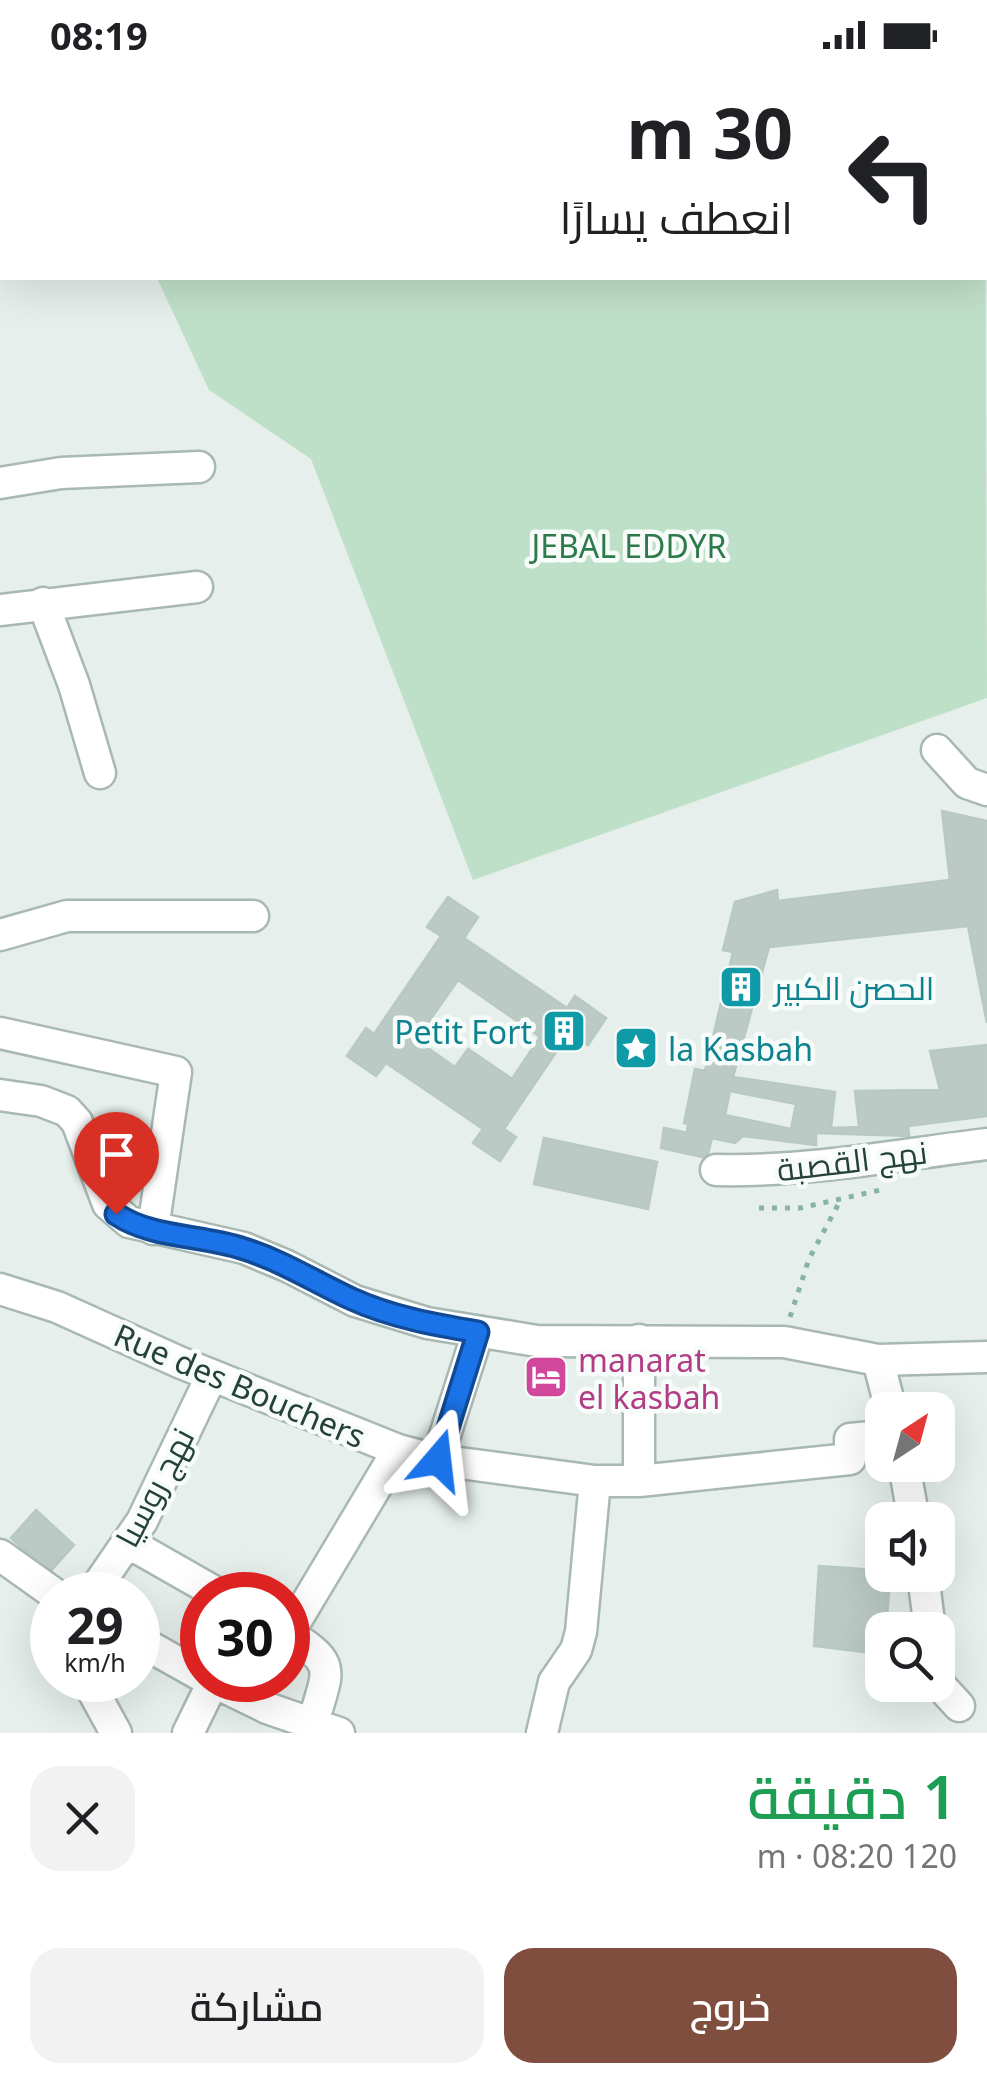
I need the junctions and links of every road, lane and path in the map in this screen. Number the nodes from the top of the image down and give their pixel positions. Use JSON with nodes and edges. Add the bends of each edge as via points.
{"nodes":[{"id":1,"x":199,"y":467,"type":"dead end"},
{"id":2,"x":0,"y":484,"type":"edge"},
{"id":3,"x":197,"y":587,"type":"dead end"},
{"id":4,"x":43,"y":603,"type":"junction"},
{"id":5,"x":0,"y":610,"type":"edge"},
{"id":6,"x":936,"y":750,"type":"dead end"},
{"id":7,"x":100,"y":774,"type":"dead end"},
{"id":8,"x":987,"y":790,"type":"edge"},
{"id":9,"x":253,"y":916,"type":"dead end"},
{"id":10,"x":0,"y":934,"type":"edge"},
{"id":11,"x":0,"y":1033,"type":"edge"},
{"id":12,"x":0,"y":1095,"type":"edge"},
{"id":13,"x":987,"y":1144,"type":"edge"},
{"id":14,"x":716,"y":1170,"type":"dead end"},
{"id":15,"x":758,"y":1208,"type":"dead end"},
{"id":16,"x":153,"y":1229,"type":"junction"},
{"id":17,"x":0,"y":1289,"type":"edge"},
{"id":18,"x":478,"y":1332,"type":"junction"},
{"id":19,"x":639,"y":1340,"type":"junction"},
{"id":20,"x":784,"y":1342,"type":"junction"},
{"id":21,"x":987,"y":1357,"type":"edge"},
{"id":22,"x":878,"y":1360,"type":"junction"},
{"id":23,"x":212,"y":1375,"type":"junction"},
{"id":24,"x":886,"y":1392,"type":"edge"},
{"id":25,"x":865,"y":1438,"type":"edge"},
{"id":26,"x":398,"y":1450,"type":"junction"},
{"id":27,"x":438,"y":1460,"type":"junction"},
{"id":28,"x":639,"y":1481,"type":"junction"},
{"id":29,"x":595,"y":1482,"type":"junction"},
{"id":30,"x":127,"y":1542,"type":"junction"},
{"id":31,"x":0,"y":1555,"type":"edge"},
{"id":32,"x":107,"y":1572,"type":"edge"},
{"id":33,"x":180,"y":1572,"type":"edge"},
{"id":34,"x":30,"y":1578,"type":"edge"},
{"id":35,"x":310,"y":1597,"type":"edge"},
{"id":36,"x":310,"y":1647,"type":"edge"},
{"id":37,"x":99,"y":1702,"type":"edge"},
{"id":38,"x":199,"y":1702,"type":"edge"},
{"id":39,"x":255,"y":1702,"type":"edge"},
{"id":40,"x":327,"y":1728,"type":"edge"},
{"id":41,"x":116,"y":1733,"type":"edge"},
{"id":42,"x":188,"y":1733,"type":"edge"},
{"id":43,"x":542,"y":1733,"type":"edge"}],
"edges":[{"from":1,"to":2,"type":"street","via":[[61,473]]},
{"from":3,"to":4,"type":"street"},
{"from":4,"to":5,"type":"street"},
{"from":4,"to":7,"type":"street"},
{"from":6,"to":8,"type":"street","via":[[967,783]]},
{"from":9,"to":10,"type":"street","via":[[68,916]]},
{"from":11,"to":16,"type":"street","via":[[176,1072]]},
{"from":12,"to":16,"type":"street","via":[[67,1110],[108,1204],[129,1222]]},
{"from":13,"to":14,"type":"street","name":"نهج القصبة","via":[[787,1170]]},
{"from":15,"to":20,"type":"path","via":[[840,1201],[808,1259]]},
{"from":16,"to":18,"type":"street","via":[[244,1248],[355,1301]]},
{"from":17,"to":23,"type":"street","name":"Rue des Bouchers"},
{"from":18,"to":19,"type":"street","via":[[552,1342]]},
{"from":18,"to":27,"type":"street"},
{"from":19,"to":20,"type":"street"},
{"from":19,"to":28,"type":"street"},
{"from":20,"to":22,"type":"street"},
{"from":21,"to":22,"type":"street"},
{"from":22,"to":24,"type":"street"},
{"from":23,"to":26,"type":"street","name":"Rue des Bouchers"},
{"from":23,"to":30,"type":"street","name":"نهج روسيا","via":[[151,1506]]},
{"from":25,"to":28,"type":"street","name":"Rue des Bouchers","via":[[850,1440],[850,1459]]},
{"from":26,"to":27,"type":"street","name":"Rue des Bouchers"},
{"from":26,"to":35,"type":"street"},
{"from":27,"to":29,"type":"street","name":"Rue des Bouchers"},
{"from":28,"to":29,"type":"street","name":"Rue des Bouchers"},
{"from":29,"to":43,"type":"street","via":[[582,1632],[554,1682]]},
{"from":30,"to":32,"type":"street","name":"نهج روسيا"},
{"from":30,"to":33,"type":"street"},
{"from":31,"to":34,"type":"street"},
{"from":36,"to":40,"type":"street","via":[[327,1670]]},
{"from":37,"to":41,"type":"street"},
{"from":38,"to":42,"type":"street"},
{"from":39,"to":40,"type":"street"}]}
